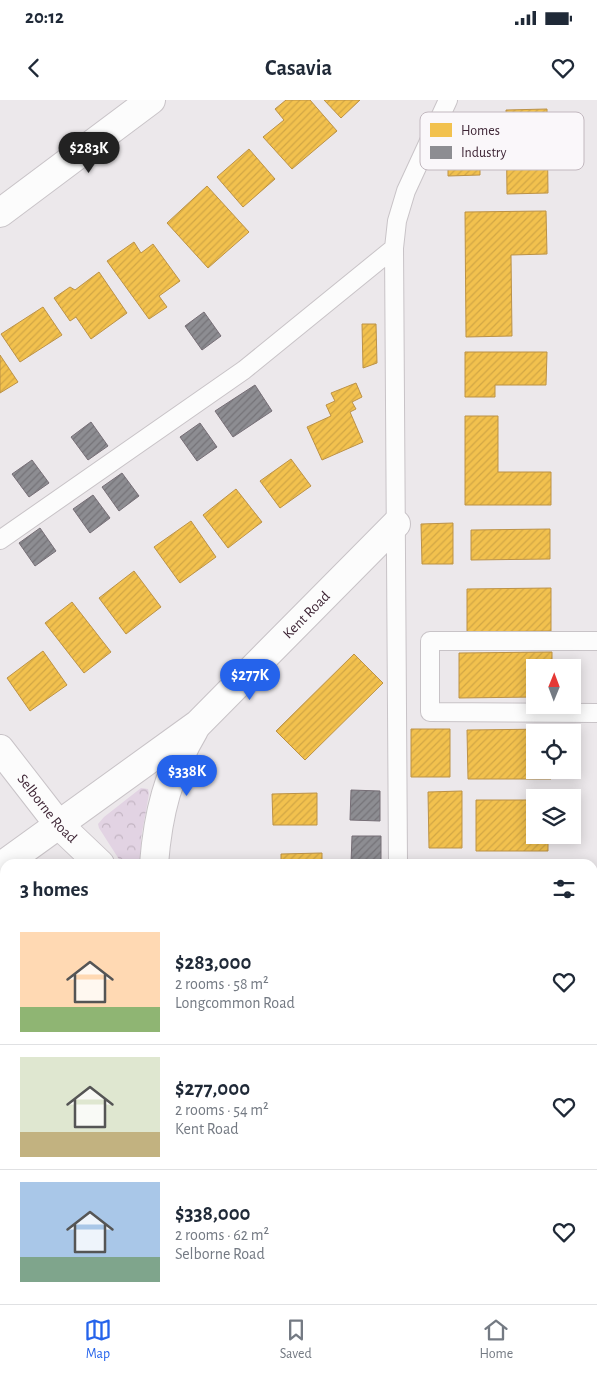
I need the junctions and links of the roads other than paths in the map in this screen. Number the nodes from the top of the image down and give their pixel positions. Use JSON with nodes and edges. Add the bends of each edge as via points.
{"nodes":[{"id":1,"x":448,"y":100,"type":"edge"},
{"id":2,"x":141,"y":103,"type":"edge"},
{"id":3,"x":442,"y":112,"type":"edge"},
{"id":4,"x":420,"y":161,"type":"edge"},
{"id":5,"x":0,"y":213,"type":"edge"},
{"id":6,"x":394,"y":248,"type":"junction"},
{"id":7,"x":396,"y":524,"type":"junction"},
{"id":8,"x":0,"y":540,"type":"edge"},
{"id":9,"x":597,"y":641,"type":"edge"},
{"id":10,"x":597,"y":713,"type":"edge"},
{"id":11,"x":198,"y":724,"type":"junction"},
{"id":12,"x":0,"y":749,"type":"edge"},
{"id":13,"x":59,"y":825,"type":"junction"},
{"id":14,"x":11,"y":859,"type":"edge"},
{"id":15,"x":95,"y":859,"type":"edge"},
{"id":16,"x":155,"y":859,"type":"edge"},
{"id":17,"x":398,"y":859,"type":"edge"}],
"edges":[{"from":1,"to":3,"type":"lane"},
{"from":2,"to":5,"type":"street"},
{"from":4,"to":6,"type":"lane","via":[[396,221]]},
{"from":6,"to":7,"type":"lane"},
{"from":6,"to":8,"type":"lane","via":[[244,370]]},
{"from":7,"to":11,"type":"street","name":"Kent Road"},
{"from":7,"to":17,"type":"lane"},
{"from":9,"to":10,"type":"lane","via":[[430,641],[430,712]]},
{"from":11,"to":13,"type":"street","name":"Kent Road"},
{"from":11,"to":16,"type":"street","via":[[180,754],[169,783],[160,811]]},
{"from":12,"to":13,"type":"street","name":"Selborne Road"},
{"from":13,"to":14,"type":"street","name":"Kent Road"},
{"from":13,"to":15,"type":"street","name":"Selborne Road"}]}
